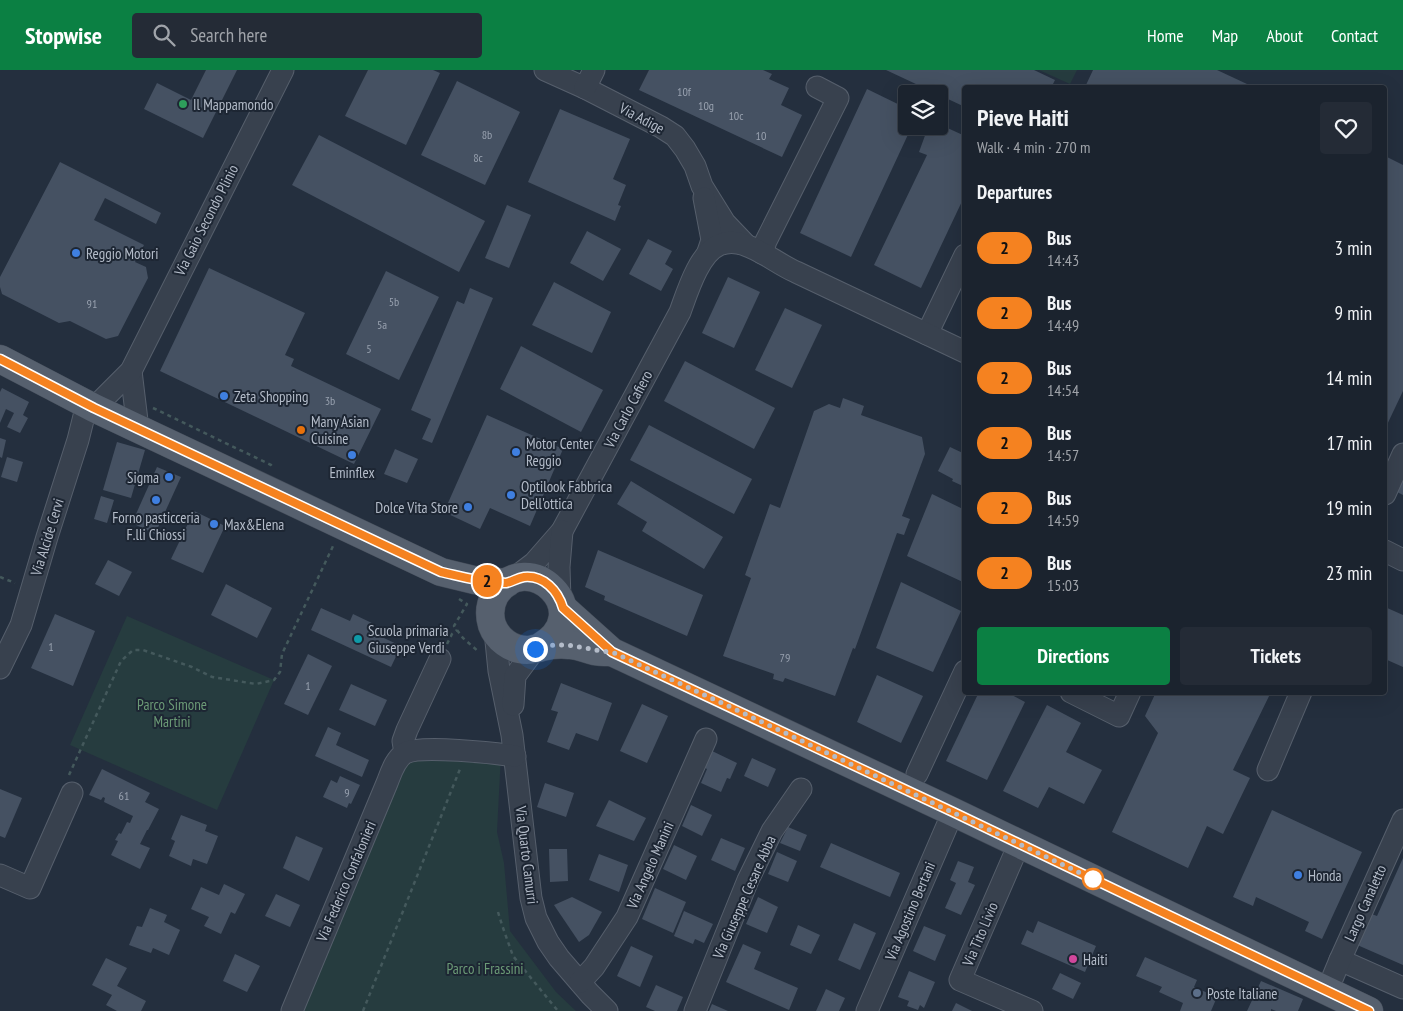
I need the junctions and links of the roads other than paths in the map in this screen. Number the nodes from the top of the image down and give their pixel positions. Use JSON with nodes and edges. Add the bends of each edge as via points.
{"nodes":[{"id":1,"x":283,"y":70,"type":"edge"},
{"id":2,"x":545,"y":70,"type":"edge"},
{"id":3,"x":590,"y":79,"type":"edge"},
{"id":4,"x":817,"y":87,"type":"dead end"},
{"id":5,"x":702,"y":186,"type":"junction"},
{"id":6,"x":754,"y":249,"type":"junction"},
{"id":7,"x":708,"y":252,"type":"junction"},
{"id":8,"x":962,"y":261,"type":"edge"},
{"id":9,"x":785,"y":268,"type":"junction"},
{"id":10,"x":680,"y":312,"type":"junction"},
{"id":11,"x":927,"y":334,"type":"junction"},
{"id":12,"x":962,"y":351,"type":"edge"},
{"id":13,"x":0,"y":359,"type":"edge"},
{"id":14,"x":131,"y":371,"type":"junction"},
{"id":15,"x":91,"y":406,"type":"junction"},
{"id":16,"x":138,"y":429,"type":"junction"},
{"id":17,"x":1403,"y":454,"type":"edge"},
{"id":18,"x":1387,"y":490,"type":"edge"},
{"id":19,"x":562,"y":531,"type":"junction"},
{"id":20,"x":1387,"y":552,"type":"edge"},
{"id":21,"x":1403,"y":560,"type":"edge"},
{"id":22,"x":441,"y":572,"type":"junction"},
{"id":23,"x":510,"y":581,"type":"junction"},
{"id":24,"x":561,"y":604,"type":"junction"},
{"id":25,"x":493,"y":625,"type":"junction"},
{"id":26,"x":538,"y":648,"type":"junction"},
{"id":27,"x":612,"y":652,"type":"junction"},
{"id":28,"x":440,"y":659,"type":"dead end"},
{"id":29,"x":0,"y":668,"type":"edge"},
{"id":30,"x":962,"y":677,"type":"edge"},
{"id":31,"x":1077,"y":695,"type":"edge"},
{"id":32,"x":1129,"y":695,"type":"edge"},
{"id":33,"x":1300,"y":695,"type":"edge"},
{"id":34,"x":512,"y":735,"type":"junction"},
{"id":35,"x":706,"y":739,"type":"dead end"},
{"id":36,"x":405,"y":754,"type":"junction"},
{"id":37,"x":515,"y":756,"type":"junction"},
{"id":38,"x":1268,"y":770,"type":"dead end"},
{"id":39,"x":916,"y":774,"type":"dead end"},
{"id":40,"x":801,"y":789,"type":"dead end"},
{"id":41,"x":72,"y":793,"type":"dead end"},
{"id":42,"x":953,"y":812,"type":"junction"},
{"id":43,"x":1403,"y":820,"type":"edge"},
{"id":44,"x":1019,"y":844,"type":"junction"},
{"id":45,"x":0,"y":875,"type":"edge"},
{"id":46,"x":1340,"y":960,"type":"junction"},
{"id":47,"x":580,"y":982,"type":"junction"},
{"id":48,"x":1403,"y":988,"type":"edge"},
{"id":49,"x":1327,"y":991,"type":"junction"},
{"id":50,"x":292,"y":1011,"type":"edge"},
{"id":51,"x":607,"y":1011,"type":"edge"},
{"id":52,"x":696,"y":1011,"type":"edge"},
{"id":53,"x":867,"y":1011,"type":"edge"},
{"id":54,"x":1032,"y":1011,"type":"edge"},
{"id":55,"x":1369,"y":1011,"type":"edge"}],
"edges":[{"from":1,"to":14,"type":"street","name":"Via Gaio Secondo Plinio"},
{"from":2,"to":3,"type":"street","name":"Via Adige"},
{"from":3,"to":5,"type":"street","name":"Via Adige","via":[[675,136],[685,149]]},
{"from":4,"to":6,"type":"street","via":[[838,98],[766,241]]},
{"from":5,"to":6,"type":"street","name":"Via Adige","via":[[725,223]]},
{"from":5,"to":7,"type":"street","name":"Via Adige","via":[[712,240]]},
{"from":6,"to":7,"type":"street","via":[[727,242]]},
{"from":6,"to":9,"type":"street","name":"Via Carlo Cafiero"},
{"from":7,"to":10,"type":"street","name":"Via Carlo Cafiero"},
{"from":8,"to":11,"type":"street"},
{"from":9,"to":10,"type":"street","name":"Via Carlo Cafiero","via":[[740,255],[730,256],[707,275]]},
{"from":9,"to":11,"type":"street","name":"Via Carlo Cafiero"},
{"from":10,"to":19,"type":"street","name":"Via Carlo Cafiero"},
{"from":11,"to":12,"type":"street","name":"Via Carlo Cafiero"},
{"from":13,"to":15,"type":"main road"},
{"from":14,"to":15,"type":"street","name":"Via Gaio Secondo Plinio"},
{"from":14,"to":16,"type":"street"},
{"from":15,"to":16,"type":"main road"},
{"from":15,"to":29,"type":"street","name":"Via Alcide Cervi","via":[[21,625]]},
{"from":16,"to":22,"type":"main road"},
{"from":17,"to":18,"type":"street"},
{"from":19,"to":23,"type":"street","name":"Via Carlo Cafiero","via":[[534,563]]},
{"from":19,"to":24,"type":"street","name":"Via Carlo Cafiero","via":[[559,567]]},
{"from":20,"to":21,"type":"street"},
{"from":22,"to":23,"type":"main road","via":[[474,580]]},
{"from":22,"to":25,"type":"main road"},
{"from":23,"to":24,"type":"main road","via":[[524,577],[541,580],[555,590]]},
{"from":23,"to":25,"type":"main road","via":[[493,599],[490,609]]},
{"from":24,"to":26,"type":"main road","via":[[563,618],[560,627],[549,642]]},
{"from":24,"to":27,"type":"main road"},
{"from":25,"to":26,"type":"main road","via":[[505,643],[512,647]]},
{"from":25,"to":34,"type":"street","name":"Via Quarto Camurri"},
{"from":26,"to":27,"type":"main road","via":[[564,644]]},
{"from":26,"to":34,"type":"street","name":"Via Quarto Camurri","via":[[515,676]]},
{"from":27,"to":42,"type":"main road"},
{"from":28,"to":36,"type":"street","via":[[407,730],[403,741]]},
{"from":30,"to":39,"type":"street"},
{"from":31,"to":32,"type":"street","via":[[1119,716]]},
{"from":33,"to":38,"type":"street"},
{"from":34,"to":37,"type":"street","name":"Via Quarto Camurri"},
{"from":35,"to":47,"type":"street","name":"Via Angelo Manini","via":[[627,917],[594,967]]},
{"from":36,"to":37,"type":"street","via":[[420,749]]},
{"from":36,"to":50,"type":"street","name":"Via Federico Confalonieri","via":[[394,765],[386,783]]},
{"from":37,"to":47,"type":"street","name":"Via Quarto Camurri","via":[[536,918],[548,942]]},
{"from":40,"to":52,"type":"street","name":"Via Giuseppe Cesare Abba","via":[[772,831],[752,872]]},
{"from":41,"to":45,"type":"street","via":[[30,888]]},
{"from":42,"to":44,"type":"main road"},
{"from":42,"to":53,"type":"street","name":"Via Agostino Bertani"},
{"from":43,"to":46,"type":"street","name":"Largo Canaletto"},
{"from":44,"to":49,"type":"main road"},
{"from":44,"to":54,"type":"street","name":"Via Tito Livio","via":[[960,980]]},
{"from":46,"to":48,"type":"street","name":"Largo Canaletto"},
{"from":46,"to":49,"type":"street","name":"Largo Canaletto"},
{"from":47,"to":51,"type":"street","name":"Via Quarto Camurri"},
{"from":49,"to":55,"type":"main road"}]}
